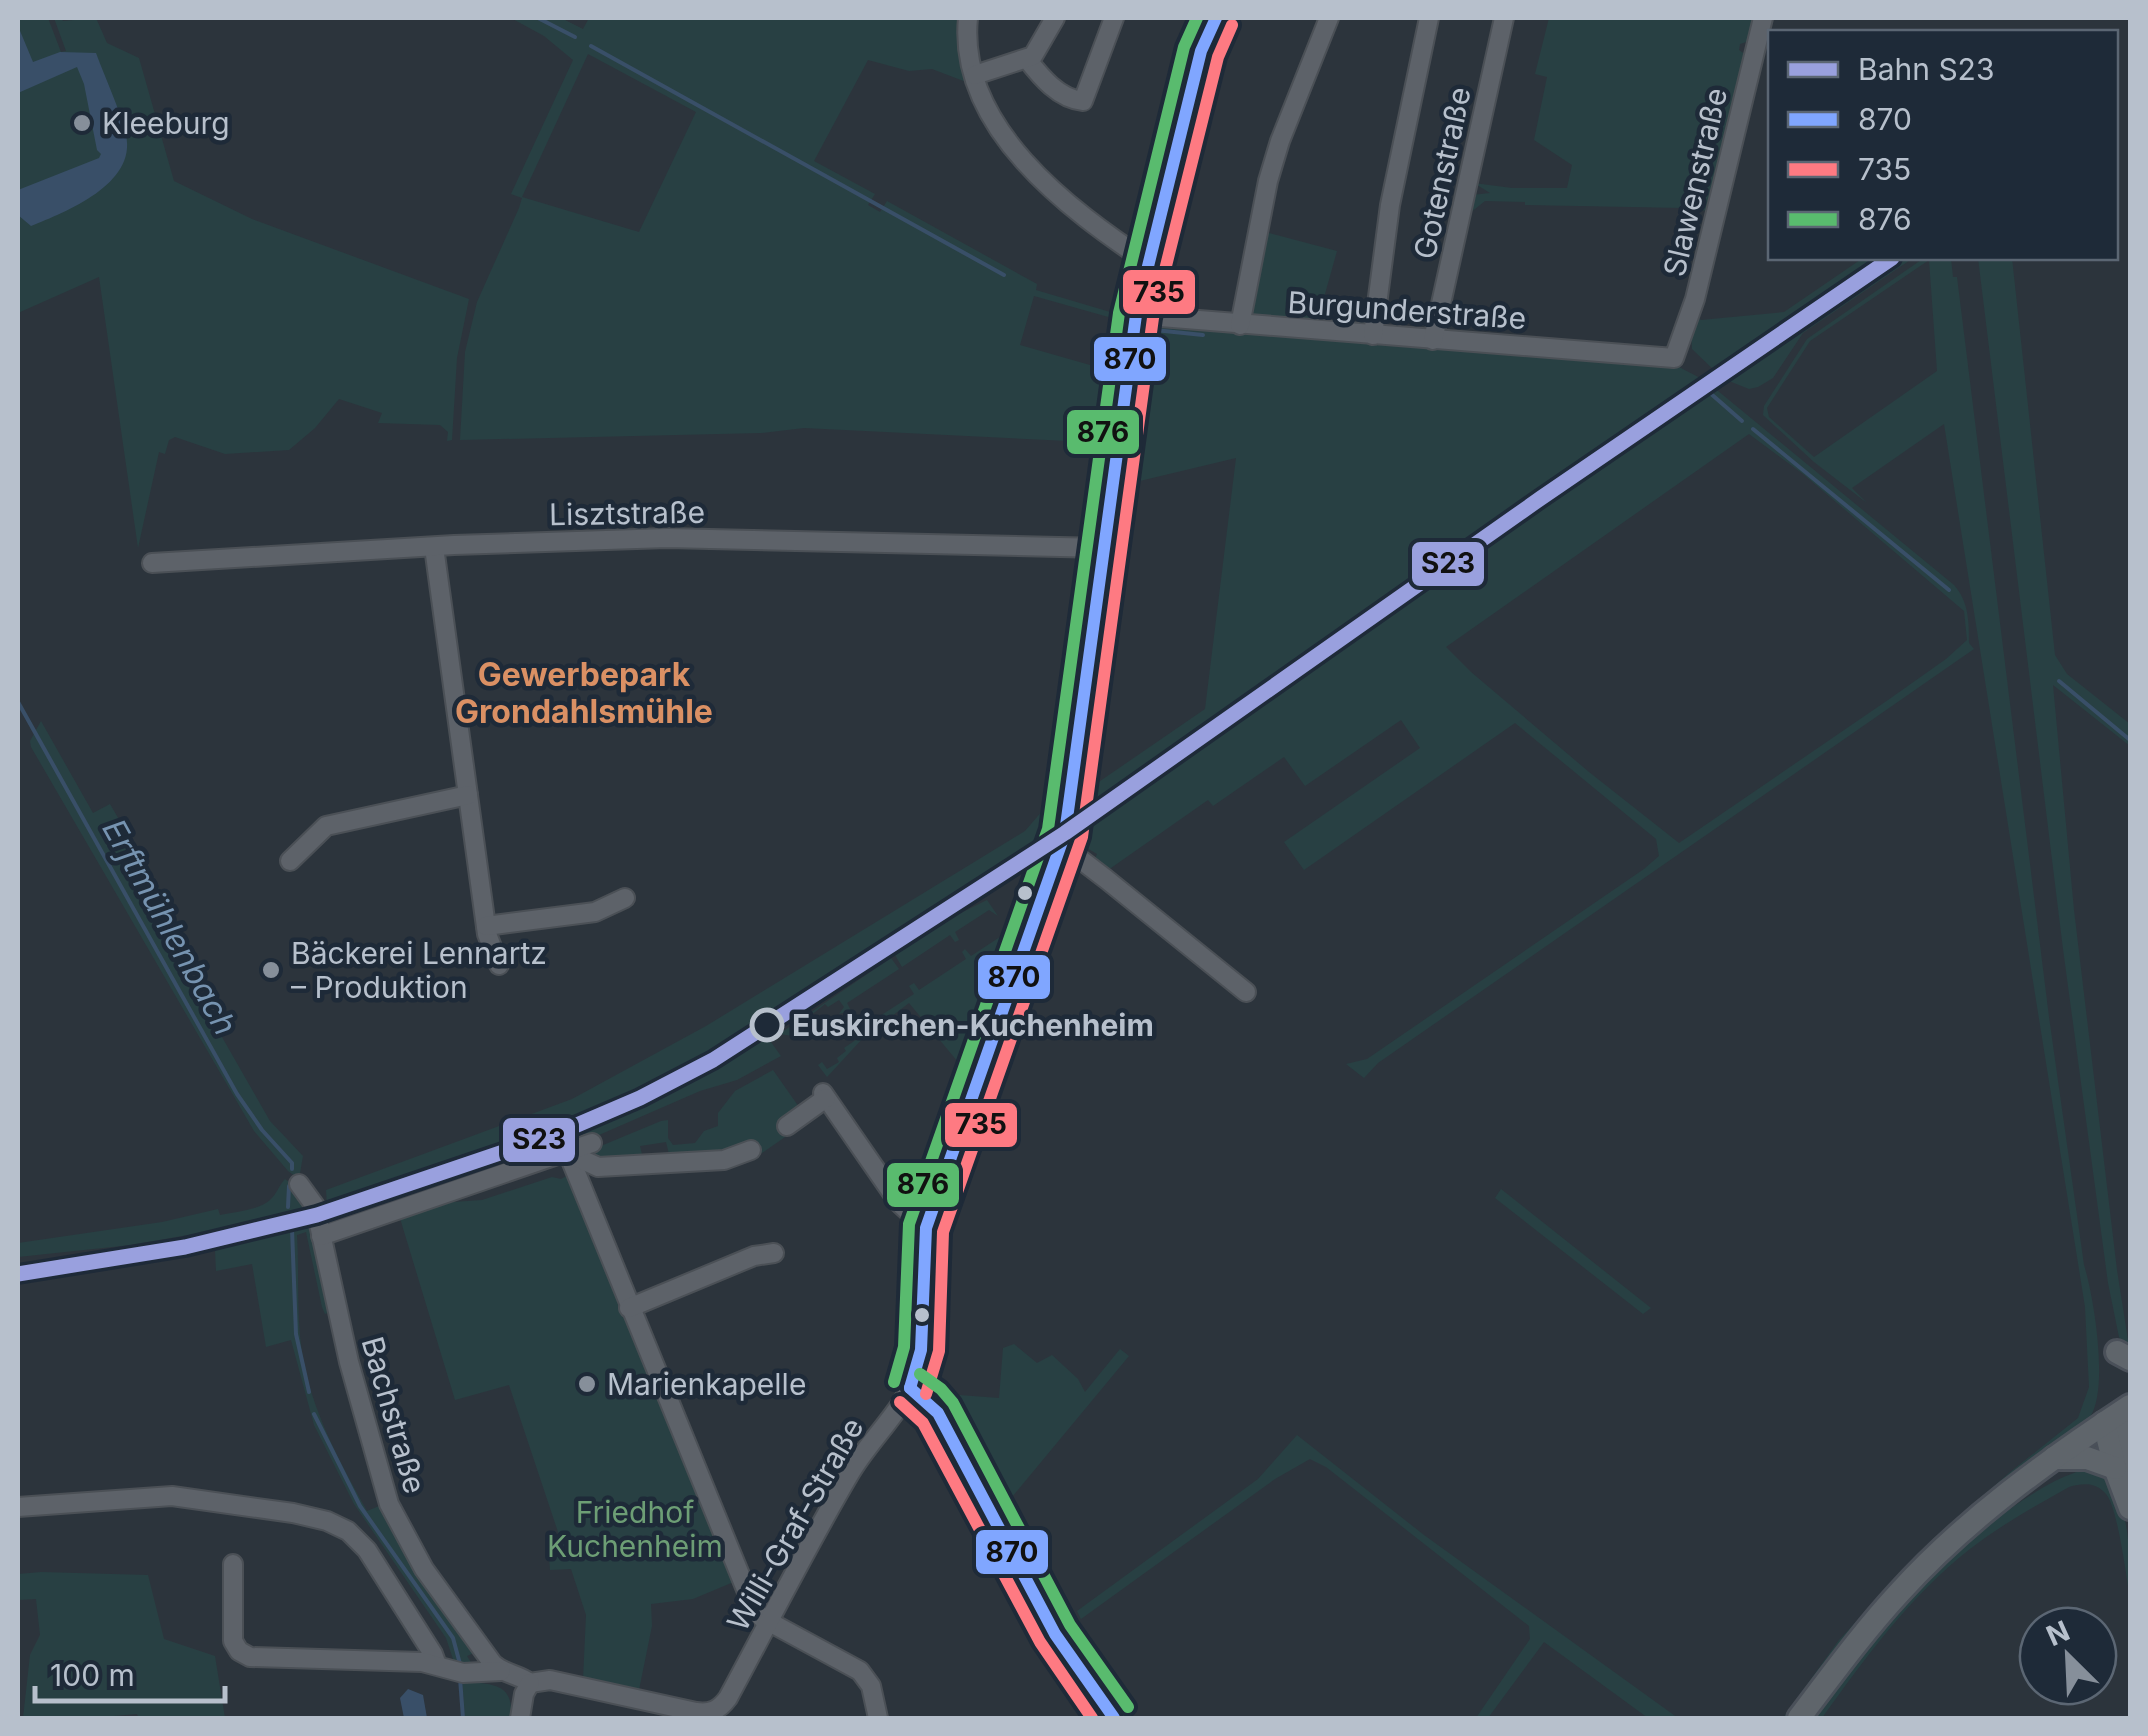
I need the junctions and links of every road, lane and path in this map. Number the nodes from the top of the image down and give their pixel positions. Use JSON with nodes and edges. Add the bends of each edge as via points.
{"nodes":[{"id":1,"x":968,"y":18,"type":"edge"},
{"id":2,"x":1055,"y":18,"type":"edge"},
{"id":3,"x":1114,"y":18,"type":"edge"},
{"id":4,"x":1216,"y":18,"type":"edge"},
{"id":5,"x":1329,"y":18,"type":"edge"},
{"id":6,"x":1429,"y":18,"type":"edge"},
{"id":7,"x":1504,"y":18,"type":"edge"},
{"id":8,"x":1763,"y":18,"type":"edge"},
{"id":9,"x":1027,"y":59,"type":"junction"},
{"id":10,"x":975,"y":75,"type":"junction"},
{"id":11,"x":1149,"y":263,"type":"junction"},
{"id":12,"x":1136,"y":315,"type":"junction"},
{"id":13,"x":1240,"y":325,"type":"junction"},
{"id":14,"x":1372,"y":336,"type":"junction"},
{"id":15,"x":1433,"y":340,"type":"junction"},
{"id":16,"x":1674,"y":358,"type":"joint"},
{"id":17,"x":434,"y":547,"type":"junction"},
{"id":18,"x":1103,"y":548,"type":"junction"},
{"id":19,"x":152,"y":563,"type":"dead end"},
{"id":20,"x":468,"y":794,"type":"junction"},
{"id":21,"x":1061,"y":850,"type":"junction"},
{"id":22,"x":290,"y":861,"type":"dead end"},
{"id":23,"x":625,"y":898,"type":"dead end"},
{"id":24,"x":486,"y":926,"type":"junction"},
{"id":25,"x":499,"y":966,"type":"dead end"},
{"id":26,"x":1246,"y":992,"type":"dead end"},
{"id":27,"x":786,"y":1126,"type":"dead end"},
{"id":28,"x":592,"y":1143,"type":"dead end"},
{"id":29,"x":752,"y":1150,"type":"dead end"},
{"id":30,"x":568,"y":1153,"type":"junction"},
{"id":31,"x":300,"y":1184,"type":"dead end"},
{"id":32,"x":926,"y":1228,"type":"junction"},
{"id":33,"x":321,"y":1236,"type":"junction"},
{"id":34,"x":774,"y":1253,"type":"dead end"},
{"id":35,"x":629,"y":1308,"type":"junction"},
{"id":36,"x":910,"y":1388,"type":"junction"},
{"id":37,"x":2119,"y":1414,"type":"edge"},
{"id":38,"x":2054,"y":1458,"type":"junction"},
{"id":39,"x":2126,"y":1459,"type":"edge"},
{"id":40,"x":18,"y":1506,"type":"edge"},
{"id":41,"x":2130,"y":1508,"type":"edge"},
{"id":42,"x":233,"y":1564,"type":"dead end"},
{"id":43,"x":769,"y":1622,"type":"junction"},
{"id":44,"x":452,"y":1670,"type":"junction"},
{"id":45,"x":500,"y":1671,"type":"junction"},
{"id":46,"x":530,"y":1683,"type":"junction"},
{"id":47,"x":706,"y":1716,"type":"edge"},
{"id":48,"x":520,"y":1718,"type":"edge"},
{"id":49,"x":878,"y":1718,"type":"edge"},
{"id":50,"x":1114,"y":1718,"type":"edge"},
{"id":51,"x":1799,"y":1718,"type":"edge"}],
"edges":[{"from":1,"to":10,"type":"street"},
{"from":2,"to":9,"type":"street"},
{"from":3,"to":9,"type":"street","via":[[1083,101],[1054,88]]},
{"from":4,"to":11,"type":"street","name":"Willi-Graf-Straße","via":[[1200,51]]},
{"from":5,"to":13,"type":"street","via":[[1268,181]]},
{"from":6,"to":14,"type":"street","via":[[1390,205]]},
{"from":7,"to":15,"type":"street","name":"Gotenstraße"},
{"from":8,"to":16,"type":"street","name":"Slawenstraße","via":[[1696,298]]},
{"from":9,"to":10,"type":"street"},
{"from":10,"to":11,"type":"street","via":[[995,121],[1036,172]]},
{"from":11,"to":12,"type":"street","name":"Willi-Graf-Straße"},
{"from":12,"to":13,"type":"street","name":"Burgunderstraße"},
{"from":12,"to":18,"type":"street","name":"Willi-Graf-Straße"},
{"from":13,"to":14,"type":"street","name":"Burgunderstraße"},
{"from":14,"to":15,"type":"street","name":"Burgunderstraße"},
{"from":15,"to":16,"type":"street","name":"Burgunderstraße"},
{"from":17,"to":18,"type":"street","name":"Lisztstraße","via":[[754,538]]},
{"from":17,"to":19,"type":"street","name":"Lisztstraße"},
{"from":17,"to":20,"type":"street"},
{"from":18,"to":21,"type":"street","name":"Willi-Graf-Straße"},
{"from":20,"to":22,"type":"street","via":[[326,826]]},
{"from":20,"to":24,"type":"street"},
{"from":21,"to":26,"type":"street"},
{"from":21,"to":32,"type":"street","name":"Willi-Graf-Straße"},
{"from":23,"to":24,"type":"street","via":[[595,912]]},
{"from":24,"to":25,"type":"street"},
{"from":27,"to":32,"type":"street","via":[[825,1096],[899,1203]]},
{"from":28,"to":30,"type":"street"},
{"from":29,"to":30,"type":"street","via":[[724,1160],[598,1167]]},
{"from":30,"to":33,"type":"street"},
{"from":30,"to":35,"type":"street"},
{"from":31,"to":33,"type":"street","name":"Bachstraße"},
{"from":32,"to":36,"type":"street","name":"Willi-Graf-Straße","via":[[922,1350]]},
{"from":33,"to":45,"type":"street","name":"Bachstraße","via":[[389,1504],[424,1569]]},
{"from":34,"to":35,"type":"street"},
{"from":35,"to":43,"type":"street","via":[[749,1599]]},
{"from":36,"to":43,"type":"street","name":"Willi-Graf-Straße","via":[[848,1475]]},
{"from":36,"to":50,"type":"street","via":[[938,1413],[1055,1634]]},
{"from":37,"to":38,"type":"main road"},
{"from":37,"to":39,"type":"main road"},
{"from":38,"to":39,"type":"main road"},
{"from":38,"to":51,"type":"main road","via":[[1900,1592]]},
{"from":39,"to":41,"type":"main road"},
{"from":40,"to":44,"type":"street","via":[[172,1496],[327,1522],[368,1550]]},
{"from":42,"to":44,"type":"street","via":[[233,1641],[239,1651],[422,1662]]},
{"from":43,"to":47,"type":"street","name":"Willi-Graf-Straße","via":[[728,1698]]},
{"from":43,"to":49,"type":"street","via":[[860,1671]]},
{"from":44,"to":45,"type":"street"},
{"from":45,"to":46,"type":"street"},
{"from":46,"to":47,"type":"street","via":[[550,1680]]},
{"from":46,"to":48,"type":"street"}]}
